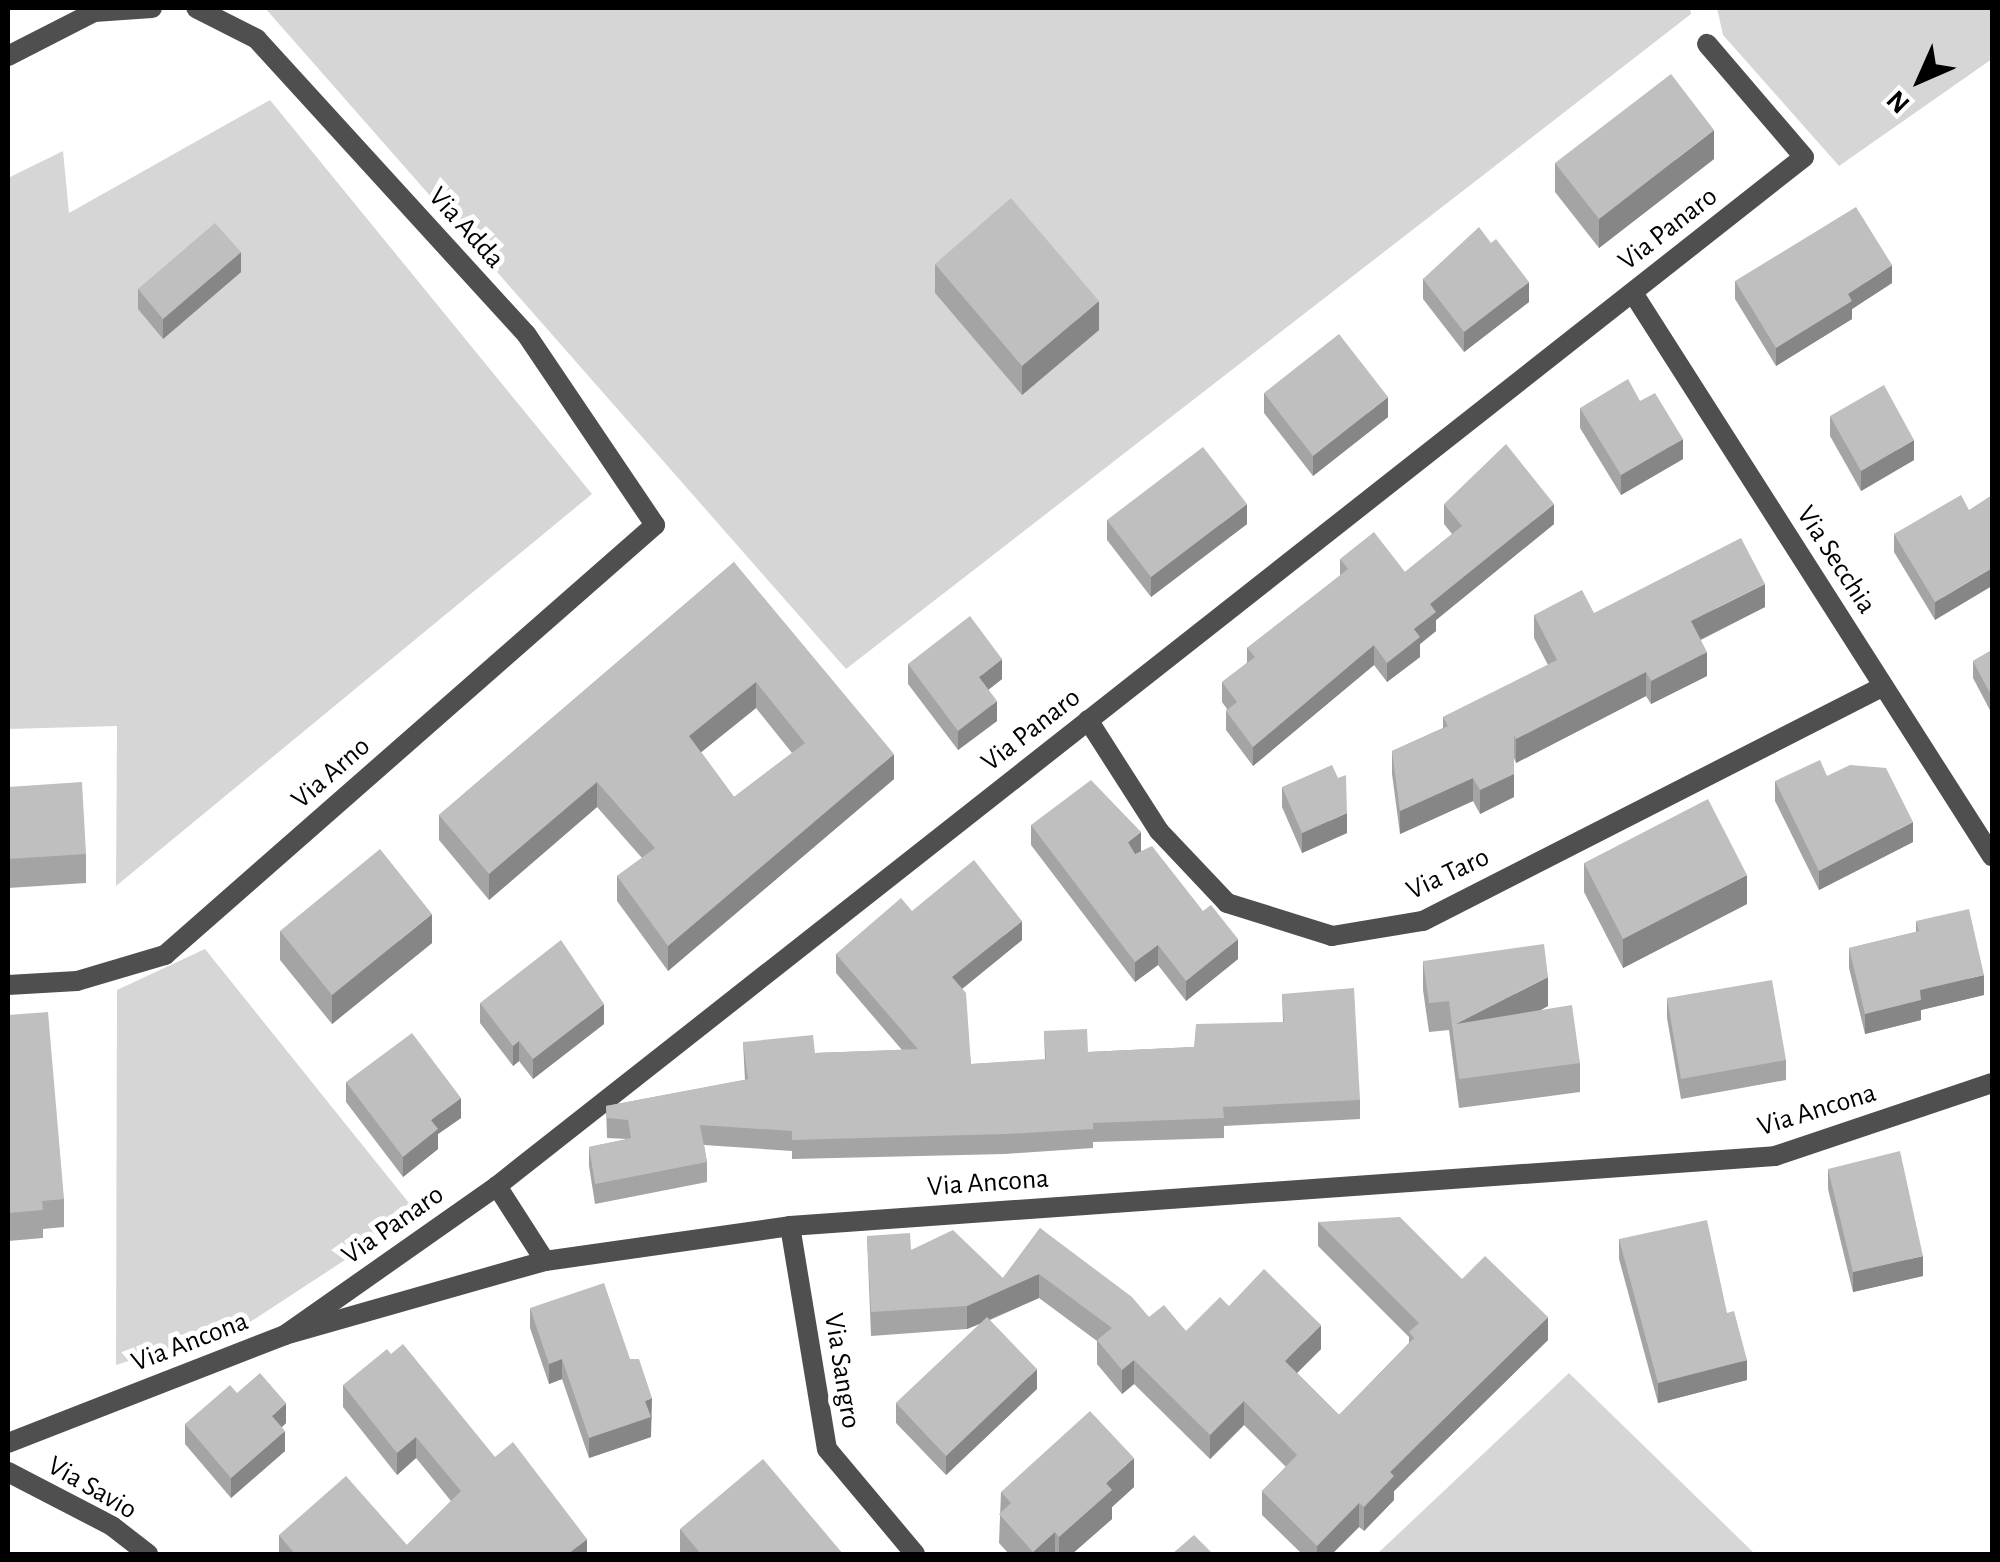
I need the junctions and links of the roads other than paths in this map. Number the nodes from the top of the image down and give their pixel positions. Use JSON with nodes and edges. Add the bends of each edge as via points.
{"nodes":[{"id":1,"x":152,"y":8,"type":"edge"},
{"id":2,"x":196,"y":8,"type":"edge"},
{"id":3,"x":1707,"y":44,"type":"dead end"},
{"id":4,"x":8,"y":56,"type":"edge"},
{"id":5,"x":1633,"y":293,"type":"junction"},
{"id":6,"x":654,"y":525,"type":"joint"},
{"id":7,"x":1884,"y":686,"type":"junction"},
{"id":8,"x":1088,"y":720,"type":"junction"},
{"id":9,"x":1992,"y":856,"type":"edge"},
{"id":10,"x":8,"y":985,"type":"edge"},
{"id":11,"x":1992,"y":1082,"type":"edge"},
{"id":12,"x":497,"y":1186,"type":"junction"},
{"id":13,"x":790,"y":1226,"type":"junction"},
{"id":14,"x":545,"y":1262,"type":"junction"},
{"id":15,"x":285,"y":1335,"type":"junction"},
{"id":16,"x":8,"y":1443,"type":"edge"},
{"id":17,"x":8,"y":1472,"type":"edge"},
{"id":18,"x":148,"y":1554,"type":"edge"},
{"id":19,"x":914,"y":1554,"type":"edge"}],
"edges":[{"from":1,"to":4,"type":"street","via":[[94,12]]},
{"from":2,"to":6,"type":"street","name":"Via Adda","via":[[257,39],[526,334]]},
{"from":3,"to":5,"type":"street","name":"Via Panaro","via":[[1804,157]]},
{"from":5,"to":7,"type":"street","name":"Via Secchia"},
{"from":5,"to":8,"type":"street","name":"Via Panaro"},
{"from":6,"to":10,"type":"street","name":"Via Arno","via":[[166,955],[77,981]]},
{"from":7,"to":8,"type":"street","name":"Via Taro","via":[[1423,921],[1332,936],[1227,903],[1159,831]]},
{"from":7,"to":9,"type":"street","name":"Via Secchia"},
{"from":8,"to":12,"type":"street","name":"Via Panaro"},
{"from":11,"to":13,"type":"street","name":"Via Ancona","via":[[1774,1156]]},
{"from":12,"to":14,"type":"street"},
{"from":12,"to":15,"type":"street","name":"Via Panaro"},
{"from":13,"to":14,"type":"street","name":"Via Ancona"},
{"from":13,"to":19,"type":"street","name":"Via Sangro","via":[[826,1448]]},
{"from":14,"to":15,"type":"street","name":"Via Ancona"},
{"from":15,"to":16,"type":"street","name":"Via Ancona"},
{"from":17,"to":18,"type":"street","name":"Via Savio","via":[[112,1526]]}]}
